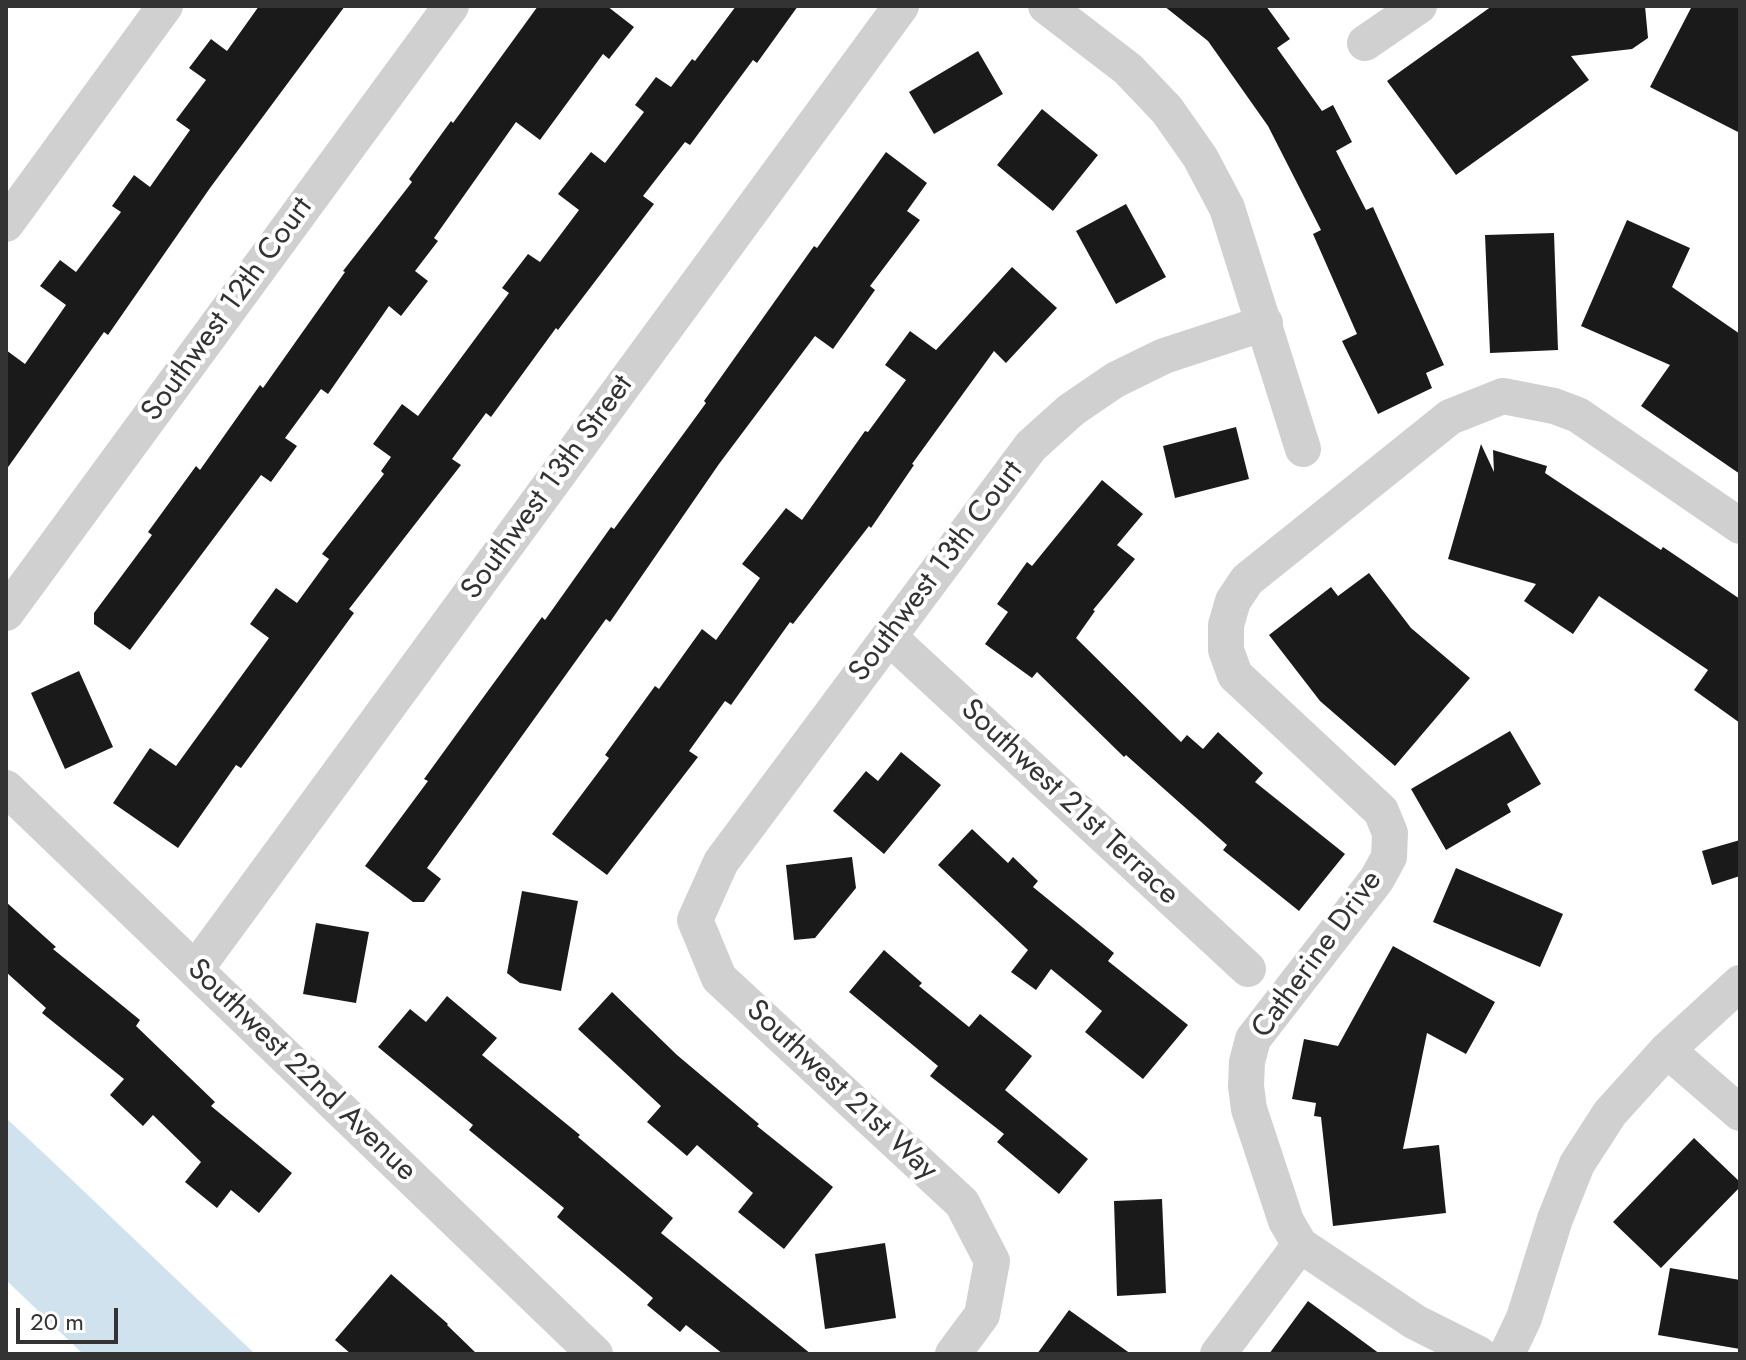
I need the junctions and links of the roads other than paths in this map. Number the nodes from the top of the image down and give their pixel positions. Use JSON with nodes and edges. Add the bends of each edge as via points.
{"nodes":[{"id":1,"x":165,"y":6,"type":"edge"},
{"id":2,"x":451,"y":6,"type":"edge"},
{"id":3,"x":901,"y":6,"type":"edge"},
{"id":4,"x":1046,"y":6,"type":"edge"},
{"id":5,"x":1419,"y":6,"type":"edge"},
{"id":6,"x":1365,"y":43,"type":"dead end"},
{"id":7,"x":6,"y":224,"type":"edge"},
{"id":8,"x":1265,"y":323,"type":"junction"},
{"id":9,"x":1303,"y":449,"type":"dead end"},
{"id":10,"x":1740,"y":526,"type":"edge"},
{"id":11,"x":6,"y":613,"type":"edge"},
{"id":12,"x":889,"y":637,"type":"junction"},
{"id":13,"x":6,"y":788,"type":"edge"},
{"id":14,"x":695,"y":920,"type":"joint"},
{"id":15,"x":1248,"y":969,"type":"dead end"},
{"id":16,"x":195,"y":970,"type":"junction"},
{"id":17,"x":1740,"y":983,"type":"edge"},
{"id":18,"x":1667,"y":1050,"type":"junction"},
{"id":19,"x":1740,"y":1113,"type":"edge"},
{"id":20,"x":1300,"y":1245,"type":"junction"},
{"id":21,"x":595,"y":1354,"type":"edge"},
{"id":22,"x":953,"y":1354,"type":"edge"},
{"id":23,"x":1218,"y":1354,"type":"edge"},
{"id":24,"x":1479,"y":1354,"type":"edge"},
{"id":25,"x":1507,"y":1354,"type":"edge"}],
"edges":[{"from":1,"to":7,"type":"street"},
{"from":2,"to":11,"type":"street","name":"Southwest 12th Court"},
{"from":3,"to":16,"type":"street","name":"Southwest 13th Street"},
{"from":4,"to":8,"type":"street","via":[[1128,69],[1167,110],[1200,157],[1227,208]]},
{"from":5,"to":6,"type":"street"},
{"from":8,"to":9,"type":"street"},
{"from":8,"to":12,"type":"street","name":"Southwest 13th Court","via":[[1164,356],[1071,410],[1014,467]]},
{"from":10,"to":20,"type":"street","name":"Catherine Drive","via":[[1578,415],[1503,396],[1450,417],[1247,580],[1233,601],[1226,650],[1235,675],[1381,811],[1390,833],[1389,857],[1377,879],[1253,1039],[1247,1062],[1249,1109],[1286,1221]]},
{"from":12,"to":14,"type":"street","name":"Southwest 13th Court","via":[[721,862]]},
{"from":12,"to":15,"type":"street","name":"Southwest 21st Terrace"},
{"from":13,"to":16,"type":"street","name":"Southwest 22nd Avenue"},
{"from":14,"to":22,"type":"street","name":"Southwest 21st Way","via":[[719,978],[962,1203],[992,1261],[982,1315]]},
{"from":16,"to":21,"type":"street","name":"Southwest 22nd Avenue"},
{"from":17,"to":18,"type":"street"},
{"from":18,"to":19,"type":"street"},
{"from":18,"to":25,"type":"street","via":[[1610,1113],[1577,1164]]},
{"from":20,"to":23,"type":"street"},
{"from":20,"to":24,"type":"street","name":"Catherine Drive","via":[[1415,1322]]}]}
